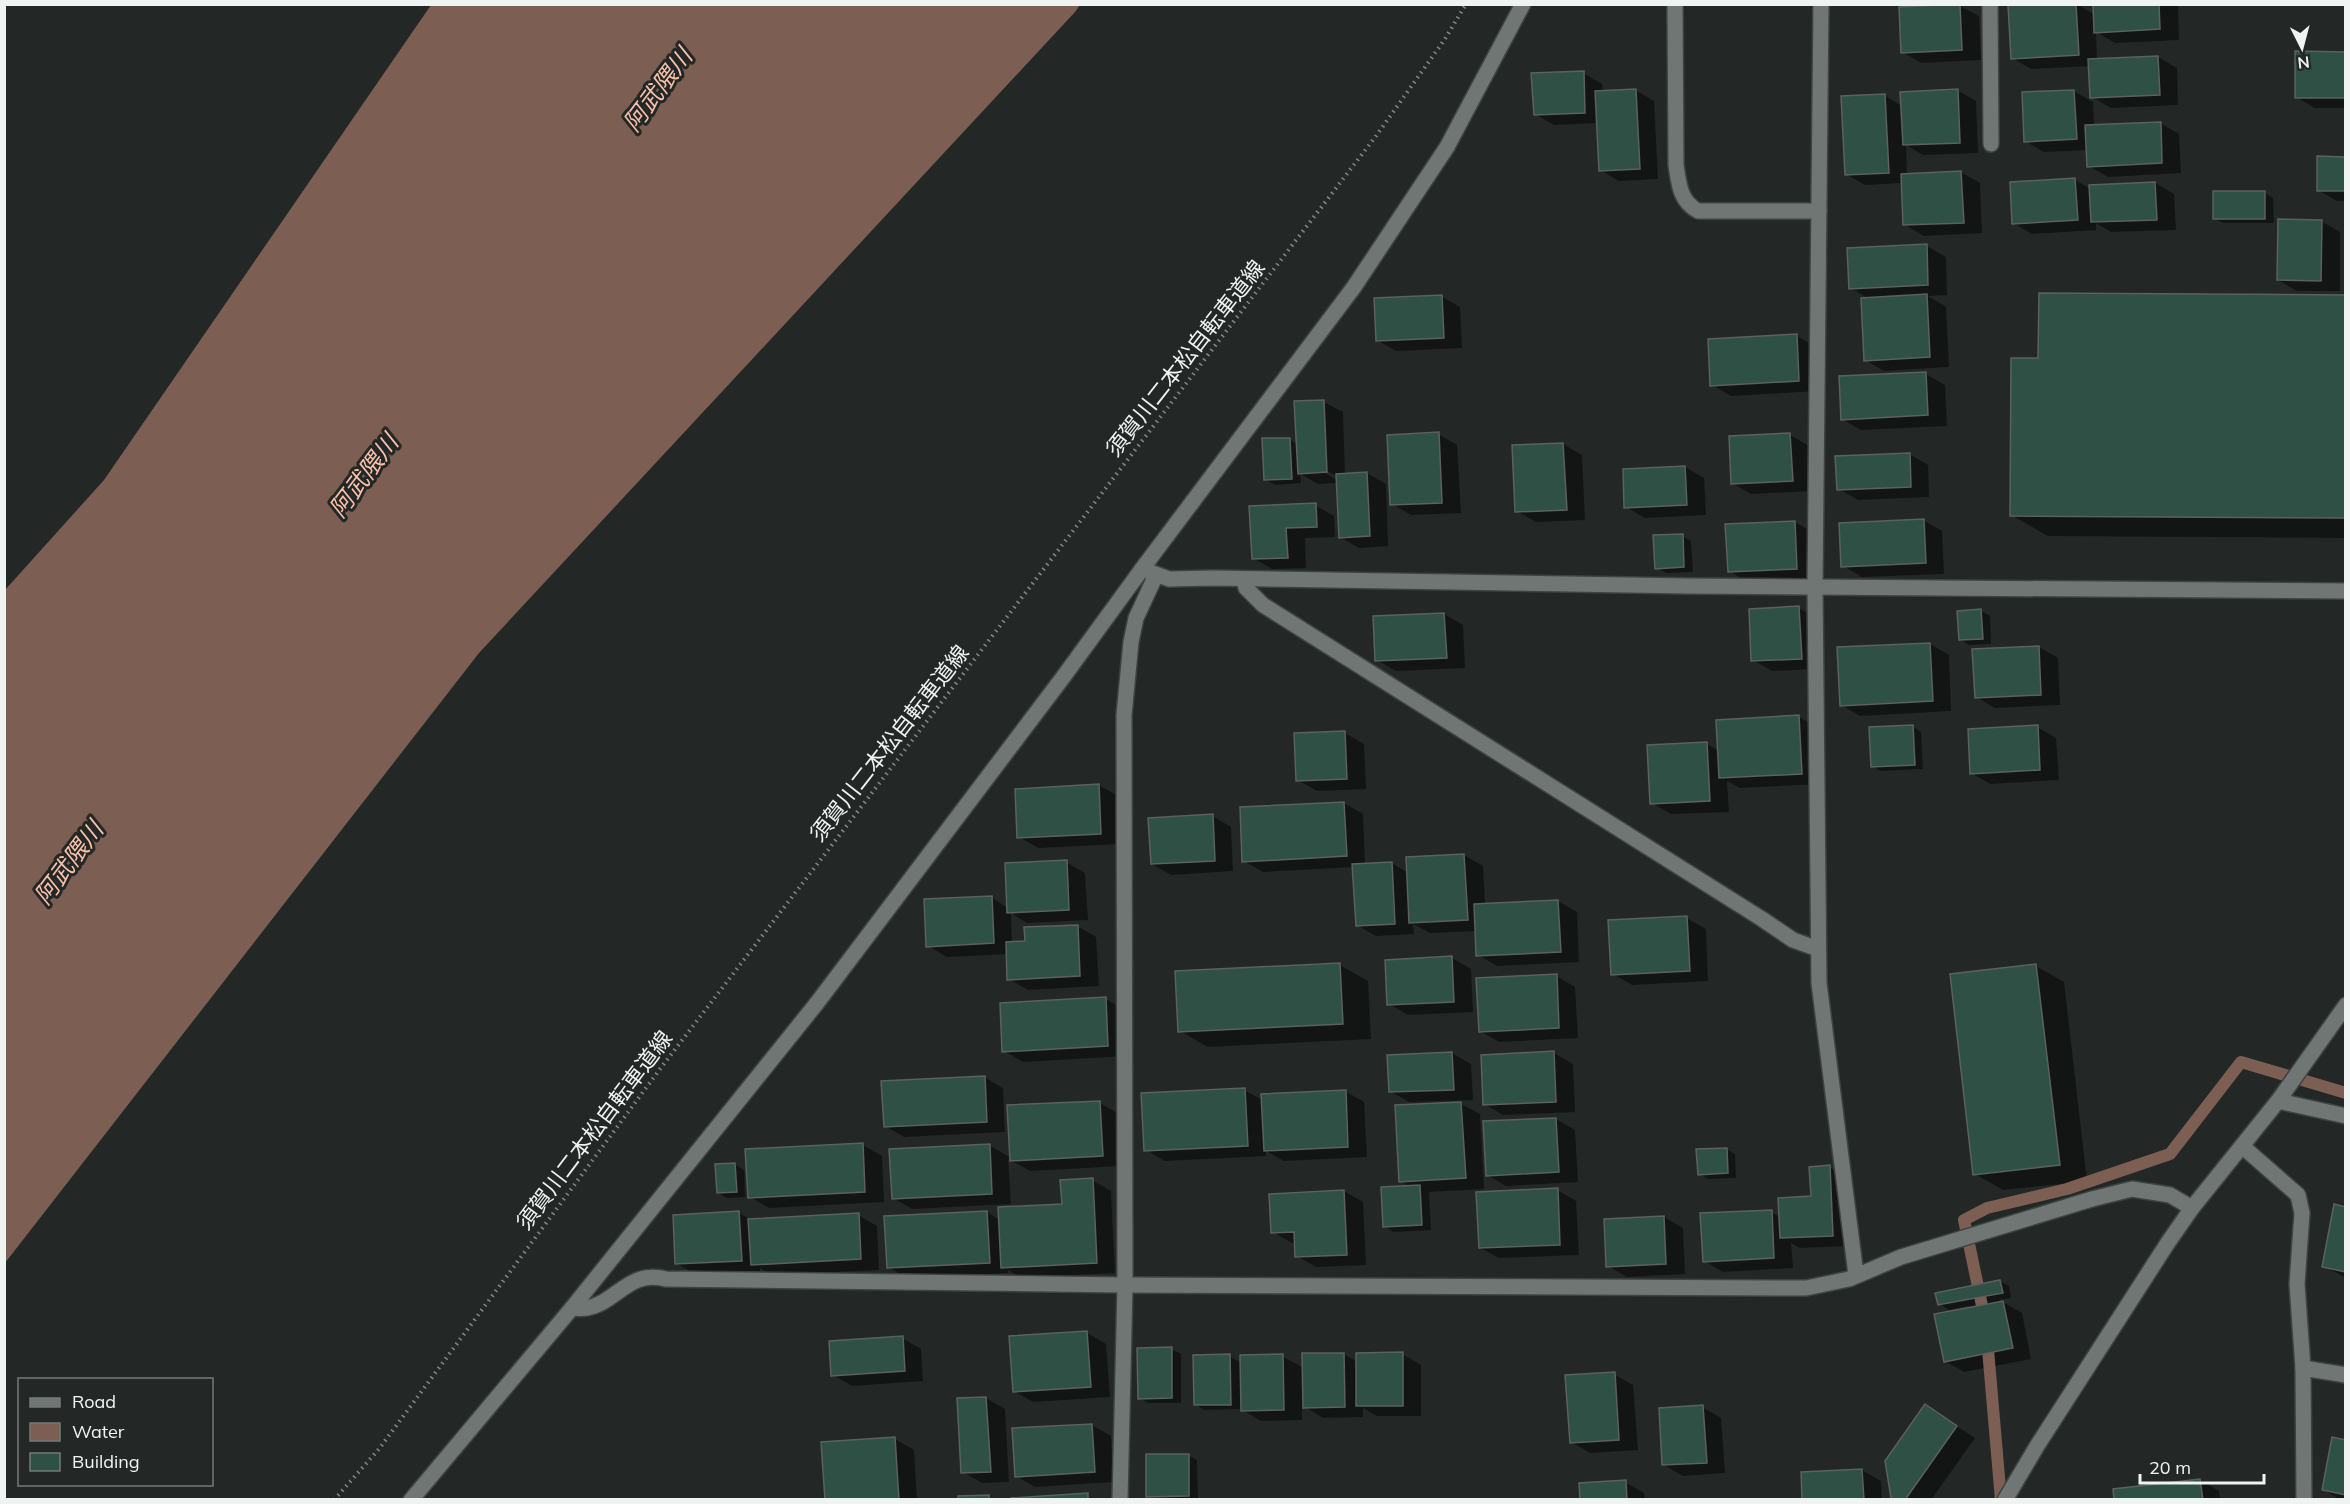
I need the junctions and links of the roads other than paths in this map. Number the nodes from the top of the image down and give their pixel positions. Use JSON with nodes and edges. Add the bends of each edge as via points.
{"nodes":[{"id":1,"x":1523,"y":4,"type":"edge"},
{"id":2,"x":1675,"y":4,"type":"edge"},
{"id":3,"x":1821,"y":4,"type":"edge"},
{"id":4,"x":1990,"y":4,"type":"edge"},
{"id":5,"x":1991,"y":144,"type":"dead end"},
{"id":6,"x":1819,"y":211,"type":"junction"},
{"id":7,"x":1149,"y":572,"type":"junction"},
{"id":8,"x":1244,"y":579,"type":"junction"},
{"id":9,"x":1815,"y":587,"type":"junction"},
{"id":10,"x":2346,"y":591,"type":"edge"},
{"id":11,"x":1818,"y":949,"type":"junction"},
{"id":12,"x":2346,"y":1005,"type":"edge"},
{"id":13,"x":2278,"y":1101,"type":"junction"},
{"id":14,"x":2346,"y":1116,"type":"edge"},
{"id":15,"x":2242,"y":1146,"type":"junction"},
{"id":16,"x":2192,"y":1208,"type":"junction"},
{"id":17,"x":1856,"y":1275,"type":"junction"},
{"id":18,"x":1125,"y":1285,"type":"junction"},
{"id":19,"x":572,"y":1308,"type":"junction"},
{"id":20,"x":2303,"y":1368,"type":"junction"},
{"id":21,"x":2346,"y":1375,"type":"edge"},
{"id":22,"x":411,"y":1500,"type":"edge"},
{"id":23,"x":1120,"y":1500,"type":"edge"},
{"id":24,"x":2005,"y":1500,"type":"edge"},
{"id":25,"x":2304,"y":1500,"type":"edge"}],
"edges":[{"from":1,"to":7,"type":"street","via":[[1447,147],[1360,278]]},
{"from":2,"to":6,"type":"street","via":[[1676,165],[1687,205],[1698,211]]},
{"from":3,"to":6,"type":"street"},
{"from":4,"to":5,"type":"street"},
{"from":6,"to":9,"type":"street"},
{"from":7,"to":8,"type":"street","via":[[1169,579]]},
{"from":7,"to":18,"type":"street","via":[[1129,657],[1124,716]]},
{"from":7,"to":19,"type":"street","via":[[1064,676],[817,1004]]},
{"from":8,"to":9,"type":"street"},
{"from":8,"to":11,"type":"street","via":[[1246,588],[1263,605],[1793,940]]},
{"from":9,"to":10,"type":"street"},
{"from":9,"to":11,"type":"street"},
{"from":11,"to":17,"type":"street"},
{"from":12,"to":13,"type":"street"},
{"from":13,"to":14,"type":"street"},
{"from":13,"to":15,"type":"street"},
{"from":15,"to":16,"type":"street"},
{"from":15,"to":20,"type":"street","via":[[2298,1195],[2302,1228],[2297,1284]]},
{"from":16,"to":17,"type":"street","via":[[2170,1195],[2132,1189],[1901,1257]]},
{"from":16,"to":24,"type":"street"},
{"from":17,"to":18,"type":"street","via":[[1797,1288]]},
{"from":18,"to":19,"type":"street","via":[[657,1277],[628,1283],[607,1300],[587,1308]]},
{"from":18,"to":23,"type":"street"},
{"from":19,"to":22,"type":"street"},
{"from":20,"to":21,"type":"street"},
{"from":20,"to":25,"type":"street"}]}
